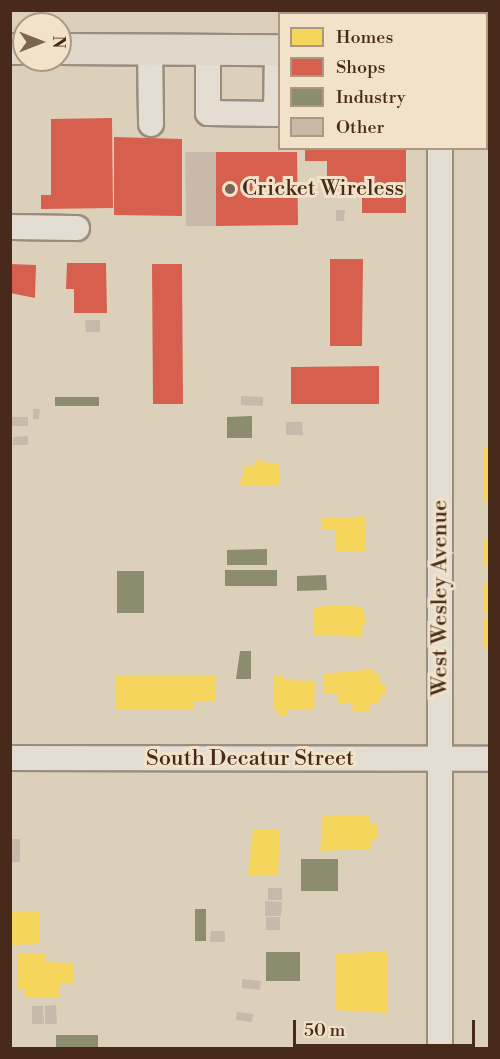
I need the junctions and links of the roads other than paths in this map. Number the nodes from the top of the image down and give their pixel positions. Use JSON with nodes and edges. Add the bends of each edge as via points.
{"nodes":[{"id":1,"x":278,"y":44,"type":"edge"},
{"id":2,"x":278,"y":44,"type":"edge"},
{"id":3,"x":72,"y":49,"type":"edge"},
{"id":4,"x":158,"y":49,"type":"junction"},
{"id":5,"x":208,"y":49,"type":"junction"},
{"id":6,"x":278,"y":67,"type":"edge"},
{"id":7,"x":151,"y":124,"type":"dead end"},
{"id":8,"x":440,"y":150,"type":"edge"},
{"id":9,"x":10,"y":227,"type":"edge"},
{"id":10,"x":77,"y":228,"type":"dead end"},
{"id":11,"x":10,"y":758,"type":"edge"},
{"id":12,"x":440,"y":759,"type":"junction"},
{"id":13,"x":489,"y":759,"type":"edge"},
{"id":14,"x":440,"y":1048,"type":"edge"}],
"edges":[{"from":1,"to":4,"type":"main road","via":[[227,35]]},
{"from":2,"to":5,"type":"main road"},
{"from":3,"to":4,"type":"main road"},
{"from":4,"to":5,"type":"main road"},
{"from":4,"to":7,"type":"street"},
{"from":5,"to":6,"type":"street","via":[[208,113],[276,114]]},
{"from":8,"to":12,"type":"street","name":"West Wesley Avenue"},
{"from":9,"to":10,"type":"street"},
{"from":11,"to":12,"type":"street","name":"South Decatur Street"},
{"from":12,"to":13,"type":"street","name":"South Decatur Street"},
{"from":12,"to":14,"type":"street","name":"West Wesley Avenue"}]}
